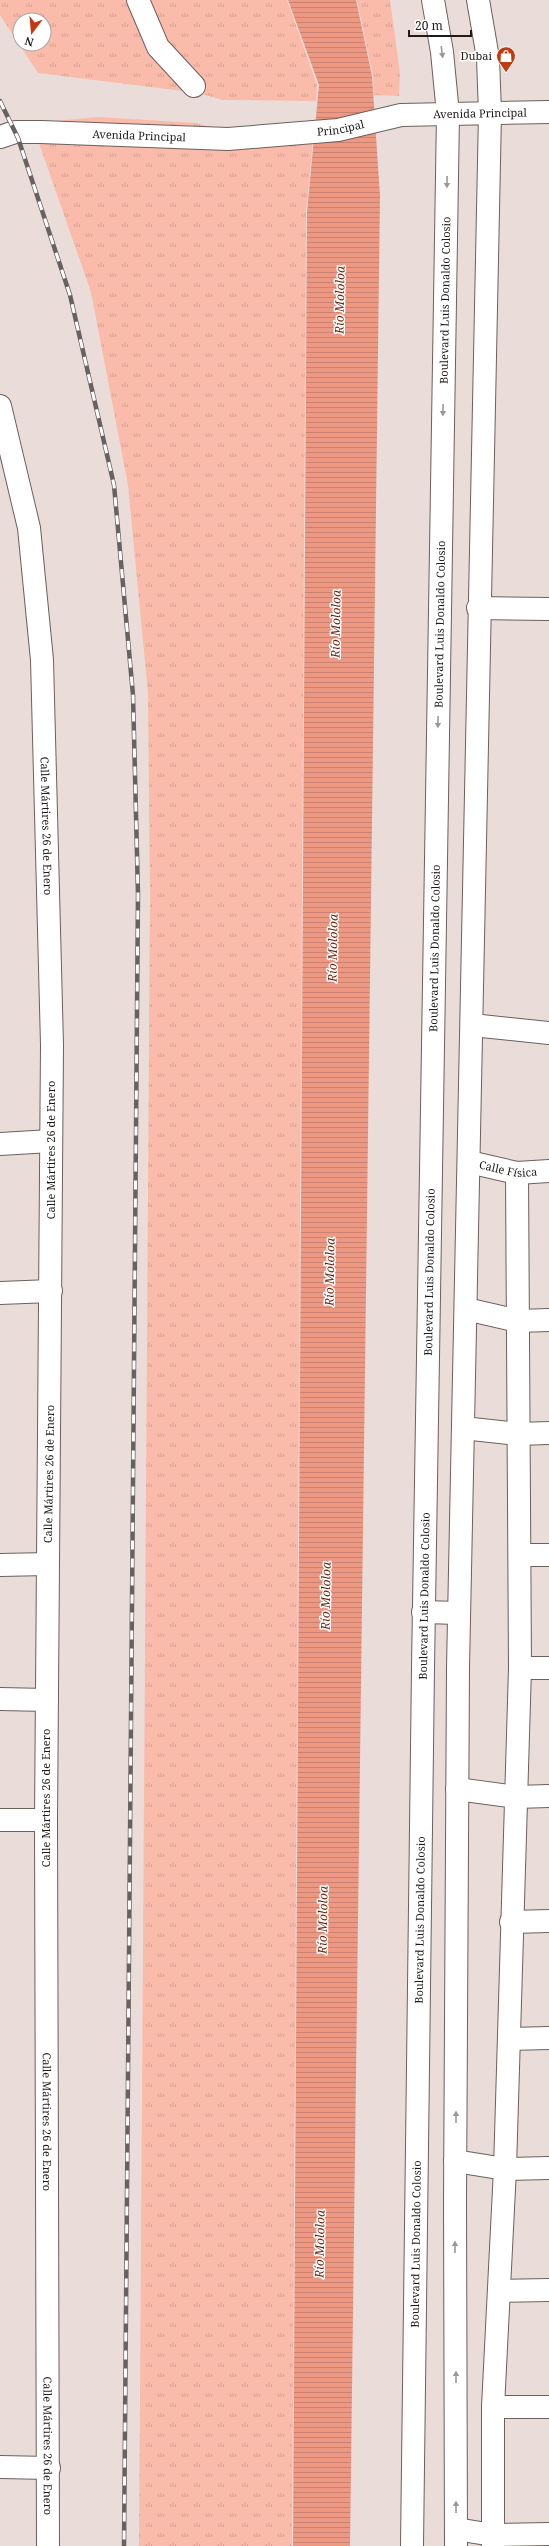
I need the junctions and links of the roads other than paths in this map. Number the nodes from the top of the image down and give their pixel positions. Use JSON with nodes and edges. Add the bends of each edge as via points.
{"nodes":[{"id":1,"x":138,"y":0,"type":"edge"},
{"id":2,"x":433,"y":0,"type":"edge"},
{"id":3,"x":478,"y":0,"type":"edge"},
{"id":4,"x":194,"y":86,"type":"dead end"},
{"id":5,"x":549,"y":112,"type":"edge"},
{"id":6,"x":448,"y":114,"type":"junction"},
{"id":7,"x":490,"y":114,"type":"junction"},
{"id":8,"x":406,"y":115,"type":"joint"},
{"id":9,"x":3,"y":133,"type":"edge"},
{"id":10,"x":269,"y":135,"type":"joint"},
{"id":11,"x":0,"y":406,"type":"edge"},
{"id":12,"x":478,"y":608,"type":"junction"},
{"id":13,"x":549,"y":609,"type":"edge"},
{"id":14,"x":472,"y":1025,"type":"junction"},
{"id":15,"x":549,"y":1033,"type":"edge"},
{"id":16,"x":51,"y":1141,"type":"junction"},
{"id":17,"x":0,"y":1144,"type":"edge"},
{"id":18,"x":469,"y":1162,"type":"junction"},
{"id":19,"x":549,"y":1171,"type":"edge"},
{"id":20,"x":517,"y":1173,"type":"junction"},
{"id":21,"x":51,"y":1291,"type":"junction"},
{"id":22,"x":0,"y":1294,"type":"edge"},
{"id":23,"x":466,"y":1309,"type":"junction"},
{"id":24,"x":549,"y":1320,"type":"edge"},
{"id":25,"x":518,"y":1321,"type":"junction"},
{"id":26,"x":463,"y":1428,"type":"junction"},
{"id":27,"x":549,"y":1433,"type":"edge"},
{"id":28,"x":518,"y":1434,"type":"junction"},
{"id":29,"x":549,"y":1554,"type":"edge"},
{"id":30,"x":521,"y":1555,"type":"junction"},
{"id":31,"x":48,"y":1564,"type":"junction"},
{"id":32,"x":0,"y":1565,"type":"edge"},
{"id":33,"x":423,"y":1612,"type":"junction"},
{"id":34,"x":459,"y":1613,"type":"junction"},
{"id":35,"x":520,"y":1668,"type":"junction"},
{"id":36,"x":549,"y":1668,"type":"edge"},
{"id":37,"x":0,"y":1699,"type":"edge"},
{"id":38,"x":47,"y":1700,"type":"junction"},
{"id":39,"x":457,"y":1789,"type":"junction"},
{"id":40,"x":549,"y":1796,"type":"edge"},
{"id":41,"x":516,"y":1797,"type":"junction"},
{"id":42,"x":0,"y":1820,"type":"edge"},
{"id":43,"x":46,"y":1820,"type":"junction"},
{"id":44,"x":549,"y":1921,"type":"edge"},
{"id":45,"x":511,"y":1922,"type":"junction"},
{"id":46,"x":549,"y":2038,"type":"edge"},
{"id":47,"x":509,"y":2039,"type":"junction"},
{"id":48,"x":456,"y":2161,"type":"junction"},
{"id":49,"x":505,"y":2168,"type":"junction"},
{"id":50,"x":549,"y":2168,"type":"edge"},
{"id":51,"x":549,"y":2290,"type":"edge"},
{"id":52,"x":500,"y":2291,"type":"junction"},
{"id":53,"x":493,"y":2407,"type":"junction"},
{"id":54,"x":549,"y":2407,"type":"edge"},
{"id":55,"x":0,"y":2467,"type":"edge"},
{"id":56,"x":49,"y":2468,"type":"junction"},
{"id":57,"x":549,"y":2534,"type":"edge"},
{"id":58,"x":456,"y":2537,"type":"edge"},
{"id":59,"x":493,"y":2540,"type":"edge"},
{"id":60,"x":48,"y":2546,"type":"edge"},
{"id":61,"x":412,"y":2546,"type":"edge"}],
"edges":[{"from":1,"to":4,"type":"street","via":[[158,47]]},
{"from":2,"to":6,"type":"street","name":"Boulevard Luis Donaldo Colosio","one_way":true,"via":[[442,52]]},
{"from":3,"to":7,"type":"street","via":[[488,58]]},
{"from":5,"to":7,"type":"street","name":"Avenida Principal"},
{"from":6,"to":7,"type":"street","name":"Avenida Principal"},
{"from":6,"to":8,"type":"street","name":"Avenida Principal"},
{"from":6,"to":33,"type":"street","name":"Boulevard Luis Donaldo Colosio","one_way":true},
{"from":7,"to":12,"type":"street"},
{"from":8,"to":10,"type":"street","name":"Principal","via":[[338,130]]},
{"from":9,"to":10,"type":"street","name":"Avenida Principal","via":[[41,132],[228,140]]},
{"from":11,"to":16,"type":"street","name":"Calle Mártires 26 de Enero","via":[[29,528],[42,660],[52,1045]]},
{"from":12,"to":13,"type":"street"},
{"from":12,"to":14,"type":"street"},
{"from":14,"to":15,"type":"street"},
{"from":14,"to":18,"type":"street"},
{"from":16,"to":17,"type":"street"},
{"from":16,"to":21,"type":"street","name":"Calle Mártires 26 de Enero"},
{"from":18,"to":20,"type":"street","name":"Calle Física"},
{"from":18,"to":23,"type":"street"},
{"from":19,"to":20,"type":"street","name":"Calle Física"},
{"from":20,"to":25,"type":"street"},
{"from":21,"to":22,"type":"street"},
{"from":21,"to":31,"type":"street","name":"Calle Mártires 26 de Enero"},
{"from":23,"to":25,"type":"street"},
{"from":23,"to":26,"type":"street"},
{"from":24,"to":25,"type":"street"},
{"from":25,"to":28,"type":"street"},
{"from":26,"to":28,"type":"street"},
{"from":26,"to":34,"type":"street"},
{"from":27,"to":28,"type":"street"},
{"from":28,"to":30,"type":"street"},
{"from":29,"to":30,"type":"street"},
{"from":30,"to":35,"type":"street"},
{"from":31,"to":32,"type":"street"},
{"from":31,"to":38,"type":"street","name":"Calle Mártires 26 de Enero"},
{"from":33,"to":34,"type":"street"},
{"from":33,"to":61,"type":"street","name":"Boulevard Luis Donaldo Colosio"},
{"from":34,"to":39,"type":"street"},
{"from":35,"to":36,"type":"street"},
{"from":35,"to":41,"type":"street"},
{"from":37,"to":38,"type":"street"},
{"from":38,"to":43,"type":"street","name":"Calle Mártires 26 de Enero"},
{"from":39,"to":41,"type":"street"},
{"from":48,"to":39,"type":"street","one_way":true},
{"from":40,"to":41,"type":"street"},
{"from":41,"to":45,"type":"street"},
{"from":42,"to":43,"type":"street"},
{"from":43,"to":56,"type":"street","name":"Calle Mártires 26 de Enero"},
{"from":44,"to":45,"type":"street"},
{"from":45,"to":47,"type":"street"},
{"from":46,"to":47,"type":"street"},
{"from":47,"to":49,"type":"street"},
{"from":48,"to":49,"type":"street"},
{"from":58,"to":48,"type":"street","one_way":true},
{"from":49,"to":50,"type":"street"},
{"from":49,"to":52,"type":"street"},
{"from":51,"to":52,"type":"street"},
{"from":52,"to":53,"type":"street"},
{"from":53,"to":54,"type":"street"},
{"from":53,"to":59,"type":"street"},
{"from":55,"to":56,"type":"street"},
{"from":56,"to":60,"type":"street","name":"Calle Mártires 26 de Enero"},
{"from":57,"to":59,"type":"street"},
{"from":58,"to":59,"type":"street"}]}
